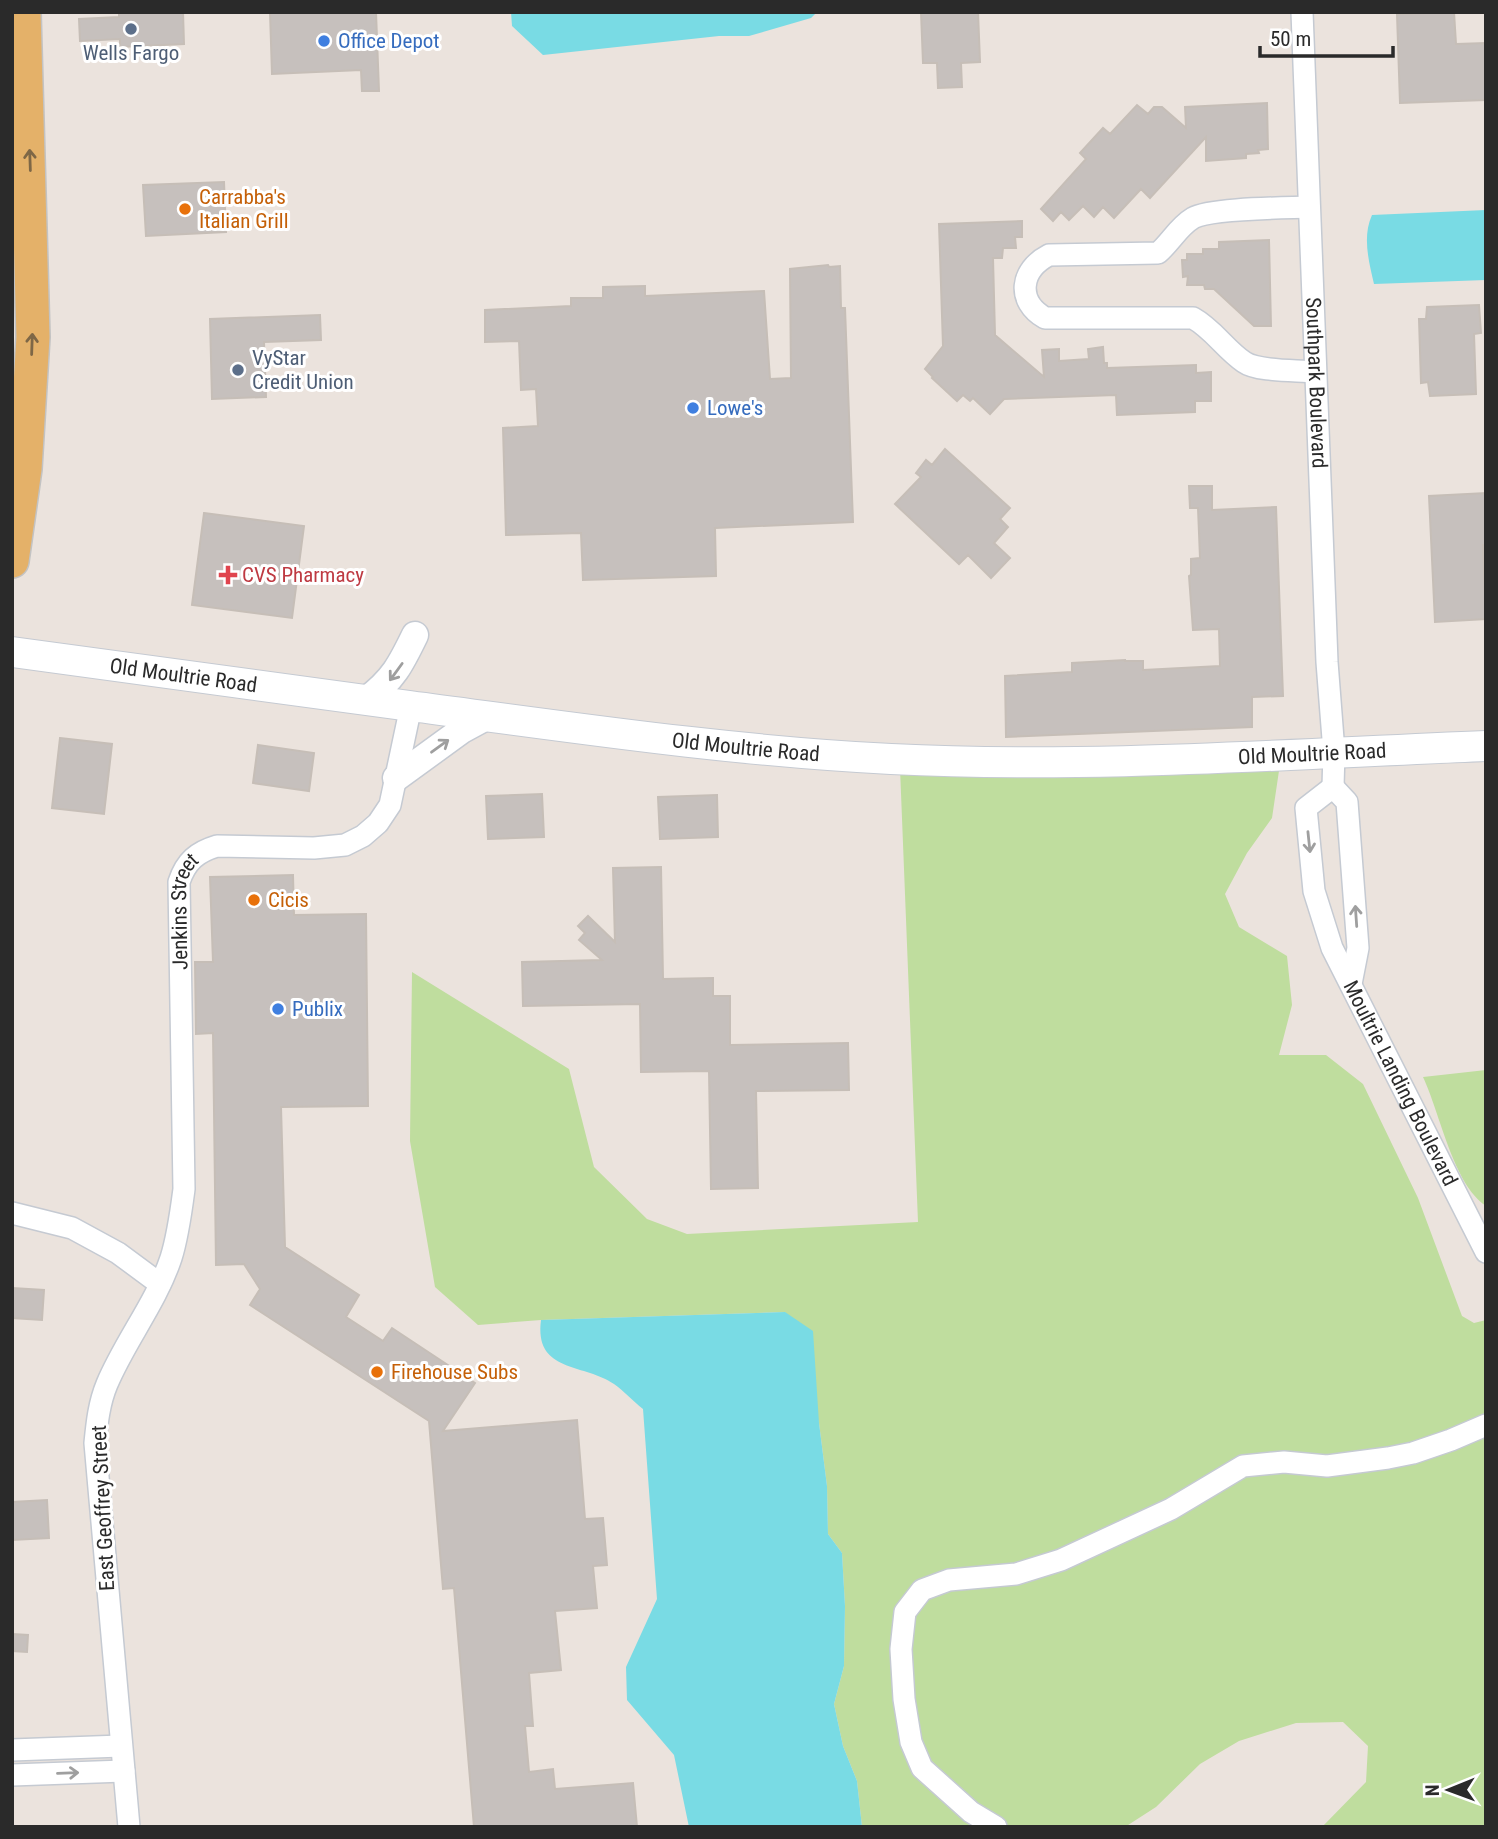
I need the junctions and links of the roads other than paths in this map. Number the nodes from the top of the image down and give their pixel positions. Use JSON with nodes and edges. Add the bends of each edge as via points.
{"nodes":[{"id":1,"x":24,"y":12,"type":"edge"},
{"id":2,"x":1302,"y":12,"type":"edge"},
{"id":3,"x":1309,"y":207,"type":"junction"},
{"id":4,"x":22,"y":228,"type":"edge"},
{"id":5,"x":1315,"y":372,"type":"junction"},
{"id":6,"x":12,"y":561,"type":"edge"},
{"id":7,"x":415,"y":635,"type":"dead end"},
{"id":8,"x":12,"y":652,"type":"edge"},
{"id":9,"x":366,"y":700,"type":"junction"},
{"id":10,"x":411,"y":706,"type":"junction"},
{"id":11,"x":486,"y":717,"type":"junction"},
{"id":12,"x":1486,"y":746,"type":"edge"},
{"id":13,"x":1334,"y":752,"type":"junction"},
{"id":14,"x":396,"y":778,"type":"junction"},
{"id":15,"x":1333,"y":787,"type":"junction"},
{"id":16,"x":1351,"y":984,"type":"junction"},
{"id":17,"x":12,"y":1213,"type":"edge"},
{"id":18,"x":1486,"y":1252,"type":"edge"},
{"id":19,"x":160,"y":1284,"type":"junction"},
{"id":20,"x":1486,"y":1425,"type":"edge"},
{"id":21,"x":121,"y":1746,"type":"junction"},
{"id":22,"x":12,"y":1749,"type":"edge"},
{"id":23,"x":124,"y":1771,"type":"junction"},
{"id":24,"x":12,"y":1775,"type":"edge"},
{"id":25,"x":129,"y":1827,"type":"edge"},
{"id":26,"x":996,"y":1827,"type":"edge"}],
"edges":[{"from":4,"to":1,"type":"main road","one_way":true},
{"from":2,"to":3,"type":"street","name":"Southpark Boulevard"},
{"from":3,"to":5,"type":"street","name":"Southpark Boulevard"},
{"from":3,"to":5,"type":"street","via":[[1197,215],[1158,253],[1049,255],[1034,265],[1025,283],[1029,306],[1045,318],[1193,318],[1245,364]]},
{"from":6,"to":4,"type":"main road","one_way":true,"via":[[26,469],[33,337]]},
{"from":5,"to":13,"type":"street","name":"Southpark Boulevard"},
{"from":7,"to":9,"type":"street","one_way":true,"via":[[393,677]]},
{"from":8,"to":9,"type":"main road","name":"Old Moultrie Road"},
{"from":9,"to":10,"type":"main road","name":"Old Moultrie Road"},
{"from":10,"to":11,"type":"main road","name":"Old Moultrie Road"},
{"from":10,"to":14,"type":"street","name":"Jenkins Street"},
{"from":11,"to":13,"type":"main road","name":"Old Moultrie Road","via":[[755,749],[890,759],[996,762]]},
{"from":14,"to":11,"type":"street","one_way":true},
{"from":12,"to":13,"type":"main road","name":"Old Moultrie Road"},
{"from":13,"to":15,"type":"street","name":"Southpark Boulevard"},
{"from":14,"to":19,"type":"street","name":"Jenkins Street","via":[[386,813],[363,836],[345,845],[217,846],[202,850],[184,868],[179,882],[184,1189],[171,1258]]},
{"from":16,"to":15,"type":"street","name":"Moultrie Landing Boulevard","one_way":true,"via":[[1358,948],[1347,802]]},
{"from":15,"to":16,"type":"street","one_way":true,"via":[[1306,808],[1314,891],[1332,948]]},
{"from":16,"to":18,"type":"street","name":"Moultrie Landing Boulevard"},
{"from":17,"to":19,"type":"street","via":[[72,1228],[118,1253]]},
{"from":19,"to":21,"type":"street","name":"East Geoffrey Street","via":[[107,1384],[95,1443]]},
{"from":20,"to":26,"type":"street","via":[[1388,1458],[1327,1466],[1284,1462],[1243,1466],[1171,1509],[1061,1560],[1016,1574],[949,1580],[922,1590],[905,1612],[901,1649],[911,1742],[922,1768],[971,1812]]},
{"from":21,"to":22,"type":"street"},
{"from":21,"to":23,"type":"street","name":"East Geoffrey Street"},
{"from":24,"to":23,"type":"street","one_way":true},
{"from":23,"to":25,"type":"street","name":"East Geoffrey Street"}]}
